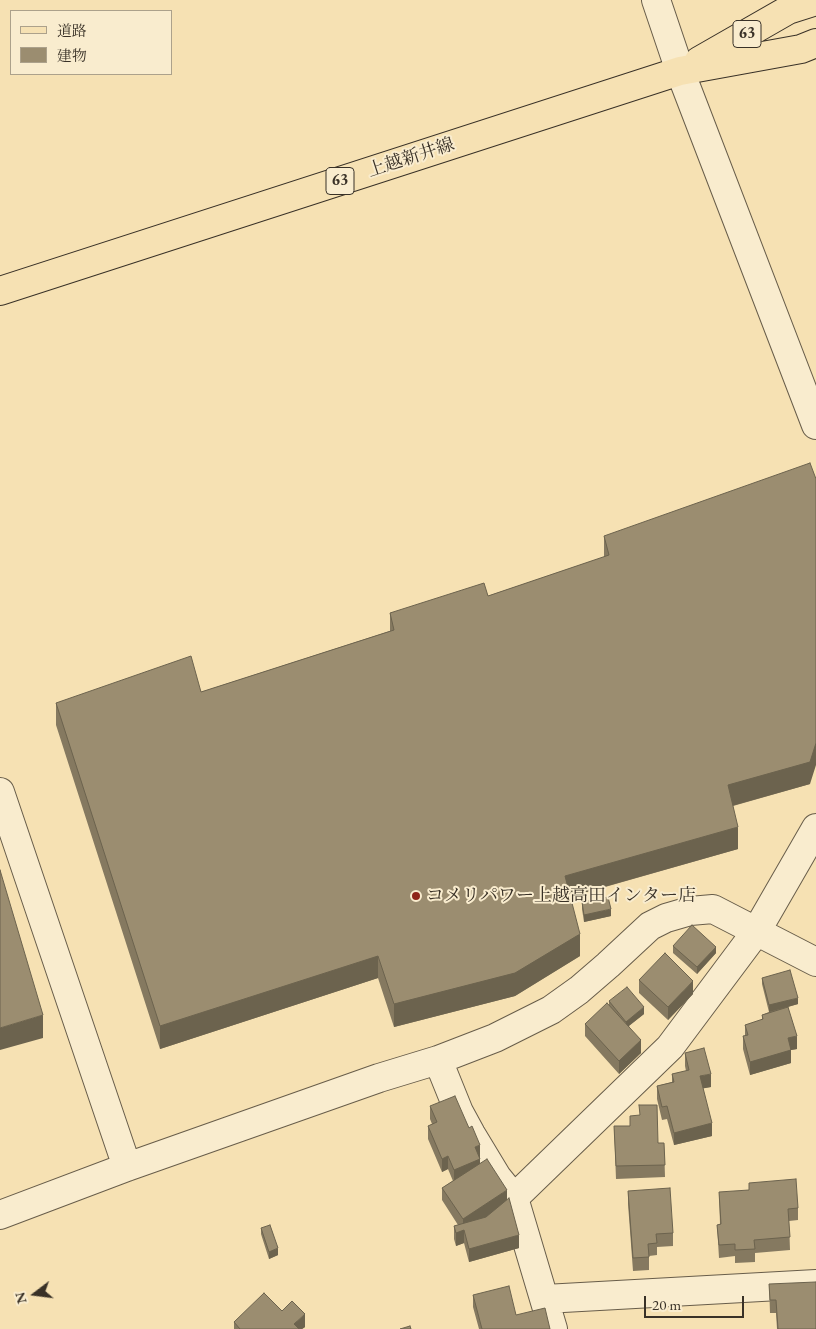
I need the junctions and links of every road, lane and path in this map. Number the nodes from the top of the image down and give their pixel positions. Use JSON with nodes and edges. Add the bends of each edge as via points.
{"nodes":[{"id":1,"x":656,"y":0,"type":"edge"},
{"id":2,"x":816,"y":1,"type":"edge"},
{"id":3,"x":816,"y":43,"type":"edge"},
{"id":4,"x":680,"y":71,"type":"junction"},
{"id":5,"x":0,"y":291,"type":"edge"},
{"id":6,"x":816,"y":425,"type":"edge"},
{"id":7,"x":0,"y":792,"type":"edge"},
{"id":8,"x":816,"y":828,"type":"edge"},
{"id":9,"x":756,"y":932,"type":"junction"},
{"id":10,"x":816,"y":962,"type":"edge"},
{"id":11,"x":438,"y":1060,"type":"junction"},
{"id":12,"x":127,"y":1166,"type":"junction"},
{"id":13,"x":514,"y":1198,"type":"junction"},
{"id":14,"x":0,"y":1215,"type":"edge"},
{"id":15,"x":816,"y":1284,"type":"edge"},
{"id":16,"x":545,"y":1300,"type":"junction"},
{"id":17,"x":553,"y":1329,"type":"edge"}],
"edges":[{"from":1,"to":4,"type":"street"},
{"from":2,"to":4,"type":"main road","name":"上越新井線","number":"63","via":[[788,10]]},
{"from":3,"to":4,"type":"main road","name":"上越新井線","number":"63","via":[[801,49]]},
{"from":4,"to":5,"type":"main road","name":"上越新井線","number":"63"},
{"from":4,"to":6,"type":"street"},
{"from":7,"to":12,"type":"street"},
{"from":8,"to":9,"type":"street"},
{"from":9,"to":10,"type":"street"},
{"from":9,"to":11,"type":"street","via":[[713,909],[666,918],[650,926],[580,990],[551,1010],[495,1038]]},
{"from":9,"to":13,"type":"street","via":[[670,1047]]},
{"from":11,"to":12,"type":"street"},
{"from":11,"to":13,"type":"street","via":[[471,1134]]},
{"from":12,"to":14,"type":"street"},
{"from":13,"to":16,"type":"street"},
{"from":15,"to":16,"type":"street"},
{"from":16,"to":17,"type":"street"}]}
